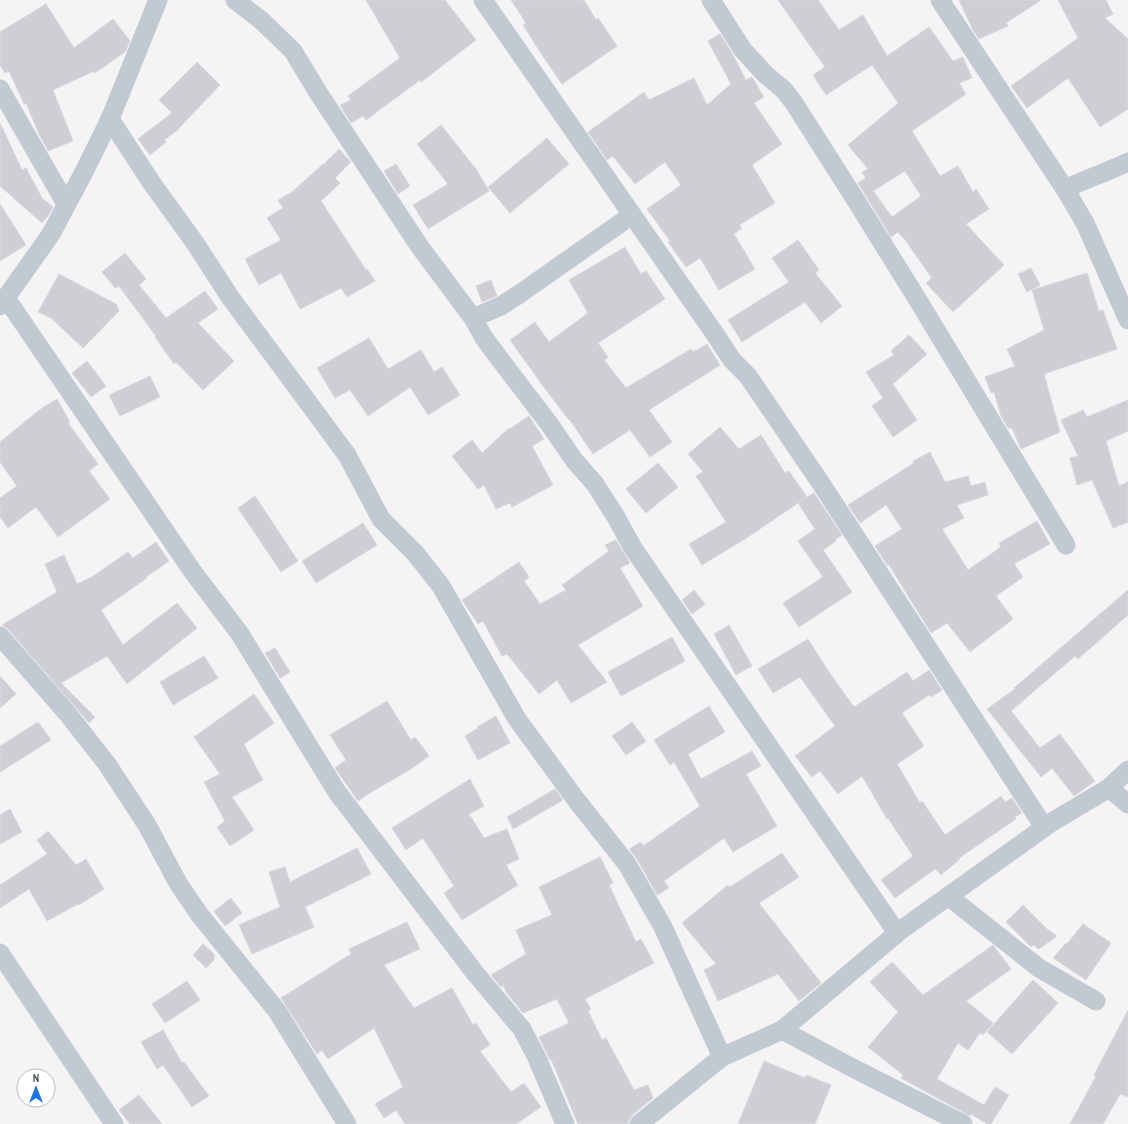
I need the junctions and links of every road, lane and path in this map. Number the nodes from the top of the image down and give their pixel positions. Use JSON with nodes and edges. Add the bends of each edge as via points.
{"nodes":[{"id":1,"x":158,"y":0,"type":"edge"},
{"id":2,"x":235,"y":0,"type":"edge"},
{"id":3,"x":483,"y":0,"type":"edge"},
{"id":4,"x":711,"y":0,"type":"edge"},
{"id":5,"x":940,"y":0,"type":"edge"},
{"id":6,"x":0,"y":89,"type":"edge"},
{"id":7,"x":110,"y":119,"type":"junction"},
{"id":8,"x":1128,"y":162,"type":"edge"},
{"id":9,"x":1065,"y":189,"type":"junction"},
{"id":10,"x":66,"y":204,"type":"junction"},
{"id":11,"x":632,"y":215,"type":"junction"},
{"id":12,"x":3,"y":302,"type":"edge"},
{"id":13,"x":473,"y":318,"type":"junction"},
{"id":14,"x":1128,"y":320,"type":"edge"},
{"id":15,"x":1066,"y":545,"type":"dead end"},
{"id":16,"x":0,"y":636,"type":"edge"},
{"id":17,"x":1128,"y":770,"type":"edge"},
{"id":18,"x":1109,"y":788,"type":"junction"},
{"id":19,"x":1128,"y":804,"type":"edge"},
{"id":20,"x":1044,"y":827,"type":"junction"},
{"id":21,"x":948,"y":896,"type":"junction"},
{"id":22,"x":897,"y":933,"type":"junction"},
{"id":23,"x":0,"y":953,"type":"edge"},
{"id":24,"x":1096,"y":1001,"type":"dead end"},
{"id":25,"x":782,"y":1030,"type":"junction"},
{"id":26,"x":722,"y":1057,"type":"junction"},
{"id":27,"x":114,"y":1124,"type":"edge"},
{"id":28,"x":347,"y":1124,"type":"edge"},
{"id":29,"x":565,"y":1124,"type":"edge"},
{"id":30,"x":639,"y":1124,"type":"edge"},
{"id":31,"x":963,"y":1124,"type":"edge"}],
"edges":[{"from":1,"to":7,"type":"street"},
{"from":2,"to":13,"type":"street","via":[[262,21],[293,51],[420,247]]},
{"from":3,"to":11,"type":"street"},
{"from":4,"to":15,"type":"street","via":[[743,50],[794,103],[916,297]]},
{"from":5,"to":9,"type":"street"},
{"from":6,"to":10,"type":"street"},
{"from":7,"to":10,"type":"street"},
{"from":7,"to":26,"type":"street","via":[[230,297],[347,455],[381,519],[415,553],[442,586],[517,719],[627,864],[663,927]]},
{"from":8,"to":9,"type":"street"},
{"from":9,"to":14,"type":"street","via":[[1085,223]]},
{"from":10,"to":12,"type":"street","via":[[51,234]]},
{"from":11,"to":13,"type":"street","via":[[518,295],[501,306]]},
{"from":11,"to":20,"type":"street","via":[[732,360],[748,376],[822,485]]},
{"from":12,"to":29,"type":"street","via":[[193,572],[240,634],[337,792],[475,973],[522,1029]]},
{"from":13,"to":22,"type":"street","via":[[484,338],[574,460],[595,484],[633,548]]},
{"from":16,"to":28,"type":"street","via":[[67,713],[106,764],[147,825],[178,883],[199,914],[277,1011]]},
{"from":17,"to":18,"type":"street"},
{"from":18,"to":19,"type":"street"},
{"from":18,"to":20,"type":"street"},
{"from":20,"to":21,"type":"street"},
{"from":21,"to":22,"type":"street"},
{"from":21,"to":24,"type":"street","via":[[1039,968]]},
{"from":22,"to":25,"type":"street"},
{"from":23,"to":27,"type":"street"},
{"from":25,"to":26,"type":"street"},
{"from":25,"to":31,"type":"street"},
{"from":26,"to":30,"type":"street"}]}
